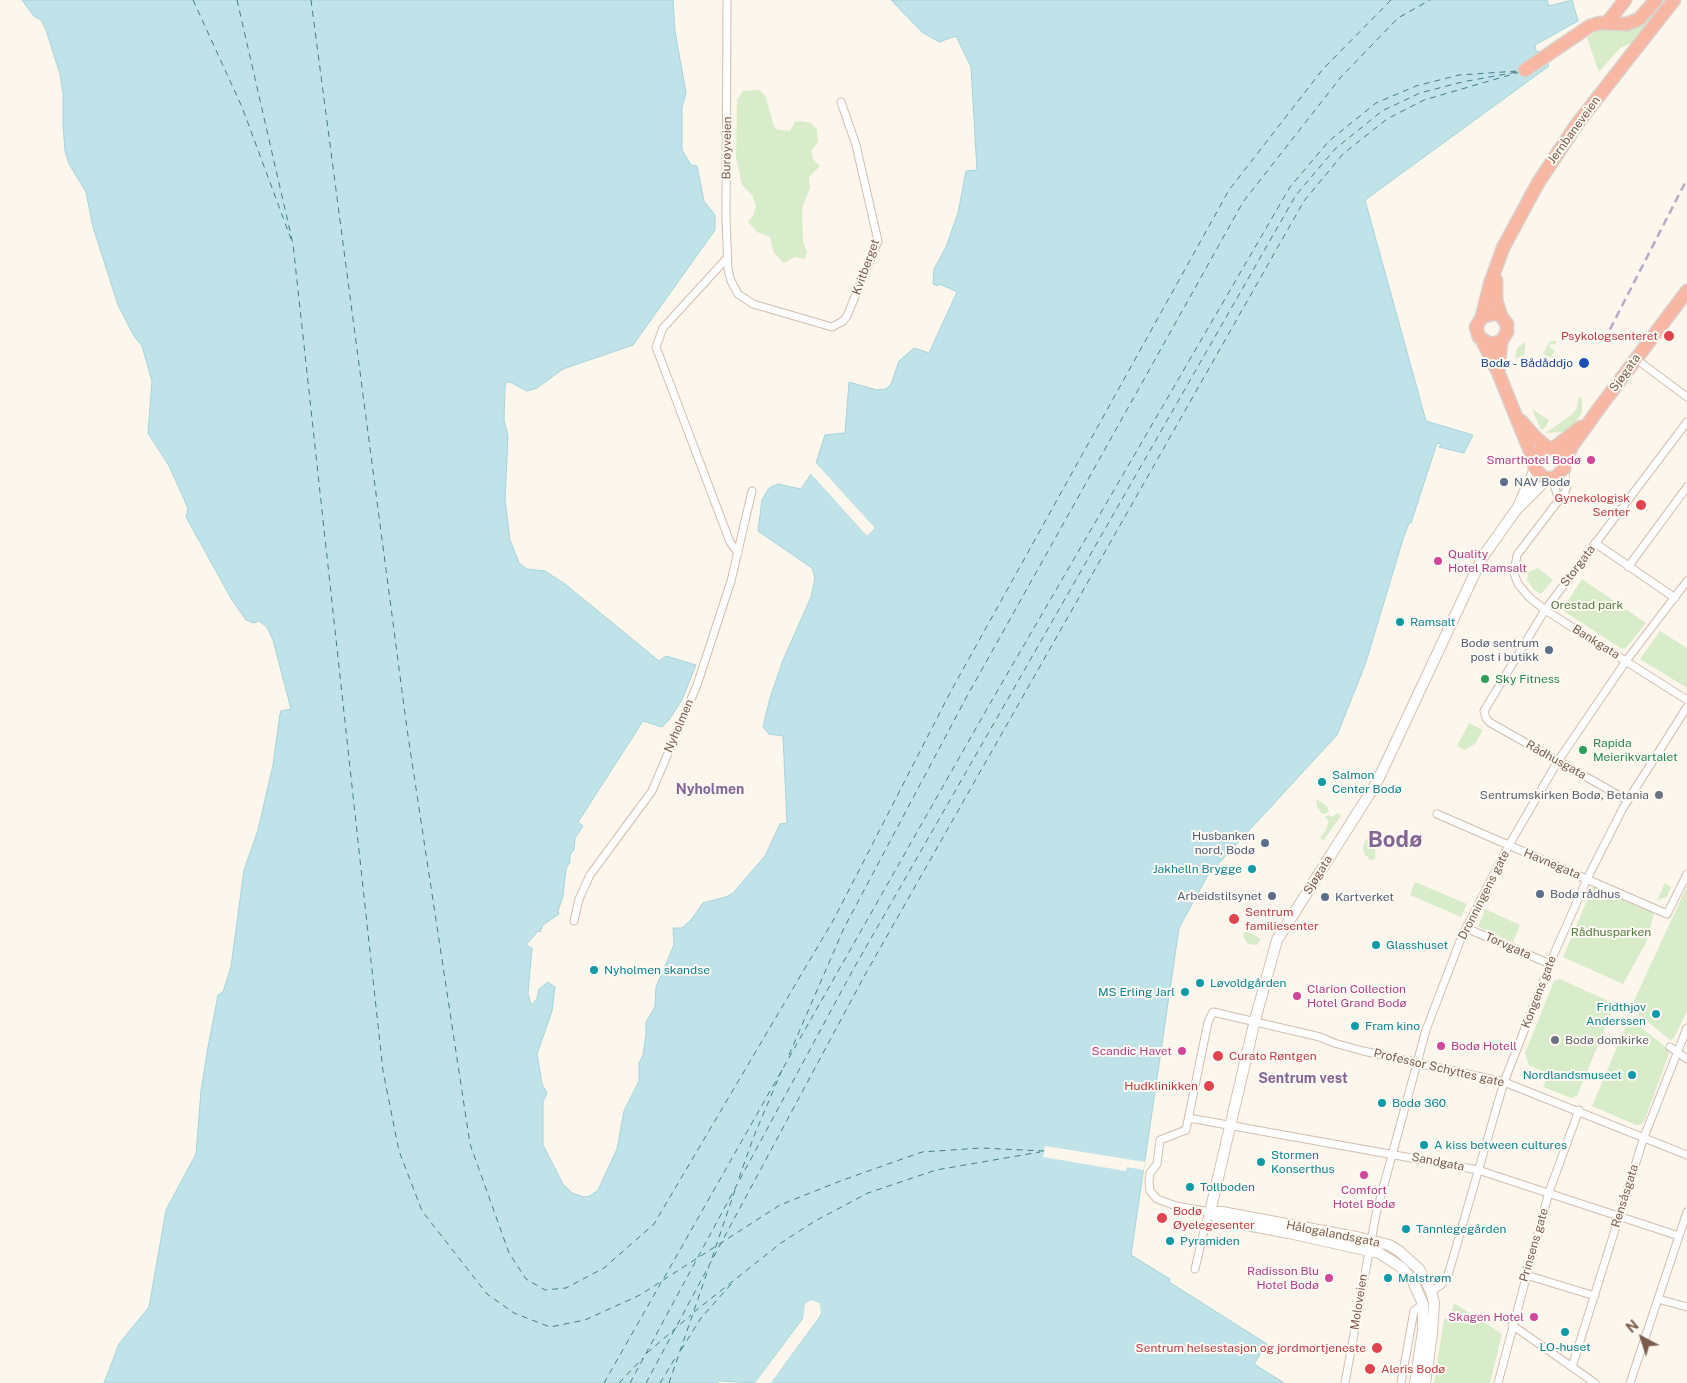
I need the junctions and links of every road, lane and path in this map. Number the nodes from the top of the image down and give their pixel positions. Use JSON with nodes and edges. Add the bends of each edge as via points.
{"nodes":[{"id":1,"x":727,"y":0,"type":"edge"},
{"id":2,"x":1625,"y":0,"type":"edge"},
{"id":3,"x":1656,"y":0,"type":"edge"},
{"id":4,"x":1674,"y":0,"type":"edge"},
{"id":5,"x":1607,"y":23,"type":"junction"},
{"id":6,"x":1525,"y":70,"type":"dead end"},
{"id":7,"x":841,"y":102,"type":"dead end"},
{"id":8,"x":728,"y":258,"type":"junction"},
{"id":9,"x":1495,"y":272,"type":"junction"},
{"id":10,"x":1687,"y":292,"type":"edge"},
{"id":11,"x":738,"y":294,"type":"joint"},
{"id":12,"x":1501,"y":316,"type":"junction"},
{"id":13,"x":1482,"y":317,"type":"junction"},
{"id":14,"x":1483,"y":342,"type":"junction"},
{"id":15,"x":1501,"y":342,"type":"junction"},
{"id":16,"x":1636,"y":358,"type":"junction"},
{"id":17,"x":1498,"y":372,"type":"junction"},
{"id":18,"x":1687,"y":397,"type":"edge"},
{"id":19,"x":1600,"y":407,"type":"junction"},
{"id":20,"x":1517,"y":416,"type":"junction"},
{"id":21,"x":1687,"y":422,"type":"edge"},
{"id":22,"x":1551,"y":448,"type":"junction"},
{"id":23,"x":1534,"y":465,"type":"junction"},
{"id":24,"x":1564,"y":465,"type":"junction"},
{"id":25,"x":1549,"y":479,"type":"junction"},
{"id":26,"x":1687,"y":487,"type":"edge"},
{"id":27,"x":752,"y":491,"type":"dead end"},
{"id":28,"x":1559,"y":500,"type":"junction"},
{"id":29,"x":1516,"y":510,"type":"junction"},
{"id":30,"x":1595,"y":543,"type":"junction"},
{"id":31,"x":738,"y":553,"type":"junction"},
{"id":32,"x":1628,"y":567,"type":"junction"},
{"id":33,"x":1687,"y":581,"type":"edge"},
{"id":34,"x":1675,"y":598,"type":"junction"},
{"id":35,"x":1545,"y":610,"type":"junction"},
{"id":36,"x":1626,"y":661,"type":"junction"},
{"id":37,"x":1687,"y":700,"type":"edge"},
{"id":38,"x":1687,"y":707,"type":"edge"},
{"id":39,"x":1486,"y":718,"type":"joint"},
{"id":40,"x":1558,"y":761,"type":"junction"},
{"id":41,"x":1627,"y":800,"type":"junction"},
{"id":42,"x":1437,"y":814,"type":"dead end"},
{"id":43,"x":1509,"y":845,"type":"junction"},
{"id":44,"x":1687,"y":874,"type":"edge"},
{"id":45,"x":1587,"y":878,"type":"junction"},
{"id":46,"x":574,"y":922,"type":"dead end"},
{"id":47,"x":1466,"y":928,"type":"junction"},
{"id":48,"x":1550,"y":964,"type":"junction"},
{"id":49,"x":1255,"y":1020,"type":"junction"},
{"id":50,"x":1687,"y":1028,"type":"edge"},
{"id":51,"x":1674,"y":1049,"type":"junction"},
{"id":52,"x":1687,"y":1059,"type":"edge"},
{"id":53,"x":1416,"y":1062,"type":"junction"},
{"id":54,"x":1504,"y":1082,"type":"junction"},
{"id":55,"x":1579,"y":1110,"type":"junction"},
{"id":56,"x":1189,"y":1118,"type":"junction"},
{"id":57,"x":1230,"y":1124,"type":"junction"},
{"id":58,"x":1644,"y":1137,"type":"junction"},
{"id":59,"x":1392,"y":1153,"type":"junction"},
{"id":60,"x":1687,"y":1154,"type":"edge"},
{"id":61,"x":1478,"y":1170,"type":"junction"},
{"id":62,"x":1549,"y":1192,"type":"junction"},
{"id":63,"x":1210,"y":1212,"type":"junction"},
{"id":64,"x":1687,"y":1212,"type":"edge"},
{"id":65,"x":1619,"y":1216,"type":"junction"},
{"id":66,"x":1679,"y":1236,"type":"junction"},
{"id":67,"x":1369,"y":1245,"type":"junction"},
{"id":68,"x":1195,"y":1269,"type":"dead end"},
{"id":69,"x":1526,"y":1275,"type":"junction"},
{"id":70,"x":1431,"y":1291,"type":"junction"},
{"id":71,"x":1595,"y":1296,"type":"junction"},
{"id":72,"x":1658,"y":1299,"type":"junction"},
{"id":73,"x":1423,"y":1304,"type":"junction"},
{"id":74,"x":1687,"y":1307,"type":"edge"},
{"id":75,"x":1512,"y":1325,"type":"junction"},
{"id":76,"x":1572,"y":1367,"type":"junction"},
{"id":77,"x":1345,"y":1383,"type":"edge"},
{"id":78,"x":1400,"y":1383,"type":"edge"},
{"id":79,"x":1415,"y":1383,"type":"edge"},
{"id":80,"x":1425,"y":1383,"type":"edge"},
{"id":81,"x":1498,"y":1383,"type":"edge"},
{"id":82,"x":1595,"y":1383,"type":"edge"},
{"id":83,"x":1630,"y":1383,"type":"edge"}],
"edges":[{"from":1,"to":8,"type":"street","name":"Burøyveien"},
{"from":2,"to":5,"type":"highway"},
{"from":3,"to":5,"type":"highway","via":[[1633,22]]},
{"from":4,"to":9,"type":"highway","name":"Jernbaneveien","via":[[1550,162],[1518,218]]},
{"from":5,"to":6,"type":"highway","via":[[1590,26]]},
{"from":7,"to":11,"type":"street","name":"Kvitberget","via":[[856,145],[878,236],[847,316],[838,326],[825,327],[753,304]]},
{"from":8,"to":11,"type":"street","name":"Burøyveien","via":[[731,281]]},
{"from":8,"to":31,"type":"street","via":[[663,328],[656,347],[730,542]]},
{"from":9,"to":12,"type":"highway","name":"Jernbaneveien","via":[[1496,300]]},
{"from":9,"to":13,"type":"highway","name":"Jernbaneveien"},
{"from":10,"to":16,"type":"highway","name":"Sjøgata"},
{"from":12,"to":13,"type":"highway","via":[[1491,313]]},
{"from":12,"to":15,"type":"highway","name":"Jernbaneveien","via":[[1508,329]]},
{"from":13,"to":14,"type":"highway","name":"Jernbaneveien","via":[[1476,330]]},
{"from":14,"to":15,"type":"highway"},
{"from":14,"to":17,"type":"highway","name":"Jernbaneveien"},
{"from":15,"to":17,"type":"highway","name":"Jernbaneveien"},
{"from":16,"to":18,"type":"street"},
{"from":16,"to":19,"type":"highway","name":"Sjøgata"},
{"from":17,"to":20,"type":"highway","name":"Jernbaneveien"},
{"from":19,"to":22,"type":"highway","name":"Sjøgata","via":[[1577,430]]},
{"from":19,"to":24,"type":"highway","name":"Sjøgata","via":[[1572,446]]},
{"from":20,"to":22,"type":"highway","name":"Jernbaneveien","via":[[1536,438]]},
{"from":20,"to":23,"type":"highway","name":"Jernbaneveien"},
{"from":21,"to":30,"type":"street","name":"Storgata"},
{"from":22,"to":23,"type":"highway","name":"Sjøgata","via":[[1539,452]]},
{"from":22,"to":24,"type":"highway","via":[[1560,452]]},
{"from":23,"to":25,"type":"highway","via":[[1538,474]]},
{"from":23,"to":29,"type":"street","name":"Sjøgata"},
{"from":24,"to":25,"type":"highway","name":"Sjøgata","via":[[1559,476]]},
{"from":24,"to":28,"type":"street","via":[[1567,486]]},
{"from":25,"to":28,"type":"street"},
{"from":25,"to":29,"type":"street","name":"Sjøgata"},
{"from":26,"to":32,"type":"street"},
{"from":27,"to":31,"type":"street","name":"Nyholmen"},
{"from":28,"to":35,"type":"street","name":"Bankgata","via":[[1522,548],[1514,566],[1523,591]]},
{"from":29,"to":49,"type":"street","name":"Sjøgata","via":[[1482,558],[1377,782],[1277,940]]},
{"from":30,"to":32,"type":"street"},
{"from":30,"to":35,"type":"street","name":"Storgata"},
{"from":31,"to":46,"type":"street","name":"Nyholmen","via":[[696,685],[652,791],[590,875],[579,899]]},
{"from":32,"to":34,"type":"street"},
{"from":33,"to":34,"type":"street","name":"Dronningens gate"},
{"from":34,"to":36,"type":"street","name":"Dronningens gate"},
{"from":35,"to":36,"type":"street","name":"Bankgata"},
{"from":35,"to":39,"type":"street","name":"Storgata","via":[[1486,706]]},
{"from":36,"to":37,"type":"street","name":"Bankgata"},
{"from":36,"to":40,"type":"street","name":"Dronningens gate"},
{"from":38,"to":41,"type":"street","name":"Kongens gate"},
{"from":39,"to":40,"type":"street","name":"Rådhusgata"},
{"from":40,"to":41,"type":"street","name":"Rådhusgata"},
{"from":40,"to":43,"type":"street","name":"Dronningens gate"},
{"from":41,"to":45,"type":"street","name":"Kongens gate"},
{"from":42,"to":43,"type":"street","name":"Havnegata"},
{"from":43,"to":45,"type":"street","name":"Havnegata"},
{"from":43,"to":47,"type":"street","name":"Dronningens gate"},
{"from":44,"to":45,"type":"street","name":"Havnegata","via":[[1667,914]]},
{"from":45,"to":48,"type":"street","name":"Kongens gate"},
{"from":47,"to":48,"type":"street","name":"Torvgata"},
{"from":47,"to":53,"type":"street","name":"Dronningens gate","via":[[1436,1000]]},
{"from":48,"to":54,"type":"street","name":"Kongens gate"},
{"from":49,"to":53,"type":"street","name":"Professor Schyttes gate","via":[[1342,1046]]},
{"from":49,"to":56,"type":"street","name":"Professor Schyttes gate","via":[[1212,1012]]},
{"from":49,"to":57,"type":"street","name":"Sjøgata"},
{"from":50,"to":51,"type":"street","name":"Rensåsgata"},
{"from":51,"to":52,"type":"street"},
{"from":51,"to":58,"type":"street","name":"Rensåsgata"},
{"from":53,"to":54,"type":"street","name":"Professor Schyttes gate"},
{"from":53,"to":59,"type":"street","name":"Dronningens gate"},
{"from":54,"to":55,"type":"street","name":"Professor Schyttes gate"},
{"from":54,"to":61,"type":"street","name":"Kongens gate"},
{"from":55,"to":58,"type":"street","name":"Professor Schyttes gate"},
{"from":55,"to":62,"type":"street","name":"Prinsens gate"},
{"from":56,"to":57,"type":"street","name":"Sandgata"},
{"from":56,"to":63,"type":"street","name":"Hålogalandsgata","via":[[1186,1130],[1160,1140],[1156,1164],[1150,1173],[1150,1191],[1168,1204]]},
{"from":57,"to":59,"type":"street","name":"Sandgata"},
{"from":57,"to":63,"type":"street","name":"Sjøgata"},
{"from":58,"to":60,"type":"street","name":"Professor Schyttes gate"},
{"from":58,"to":65,"type":"street","name":"Rensåsgata"},
{"from":59,"to":61,"type":"street","name":"Sandgata"},
{"from":59,"to":67,"type":"street","name":"Dronningens gate"},
{"from":61,"to":62,"type":"street","name":"Sandgata"},
{"from":61,"to":70,"type":"street","name":"Kongens gate","via":[[1448,1275]]},
{"from":62,"to":65,"type":"street","name":"Sandgata"},
{"from":62,"to":69,"type":"street","name":"Prinsens gate"},
{"from":63,"to":67,"type":"street","name":"Hålogalandsgata","via":[[1220,1220]]},
{"from":63,"to":68,"type":"street","name":"Sjøgata"},
{"from":64,"to":66,"type":"street"},
{"from":65,"to":66,"type":"street","name":"Sandgata"},
{"from":65,"to":71,"type":"street","name":"Rensåsgata"},
{"from":66,"to":72,"type":"street"},
{"from":67,"to":70,"type":"street","name":"Hålogalandsgata","via":[[1389,1245],[1408,1258]]},
{"from":67,"to":73,"type":"street","name":"Hålogalandsgata","via":[[1402,1267],[1412,1279]]},
{"from":67,"to":77,"type":"street","name":"Moloveien"},
{"from":69,"to":71,"type":"street"},
{"from":69,"to":75,"type":"street","name":"Prinsens gate"},
{"from":70,"to":80,"type":"street","name":"Hålogalandsgata","via":[[1434,1315]]},
{"from":71,"to":76,"type":"street","name":"Rensåsgata"},
{"from":72,"to":74,"type":"street"},
{"from":72,"to":83,"type":"street"},
{"from":73,"to":78,"type":"street","via":[[1414,1311]]},
{"from":73,"to":79,"type":"street","name":"Hålogalandsgata","via":[[1424,1331]]},
{"from":75,"to":76,"type":"street"},
{"from":75,"to":81,"type":"street","name":"Prinsens gate"},
{"from":76,"to":82,"type":"street"}]}
